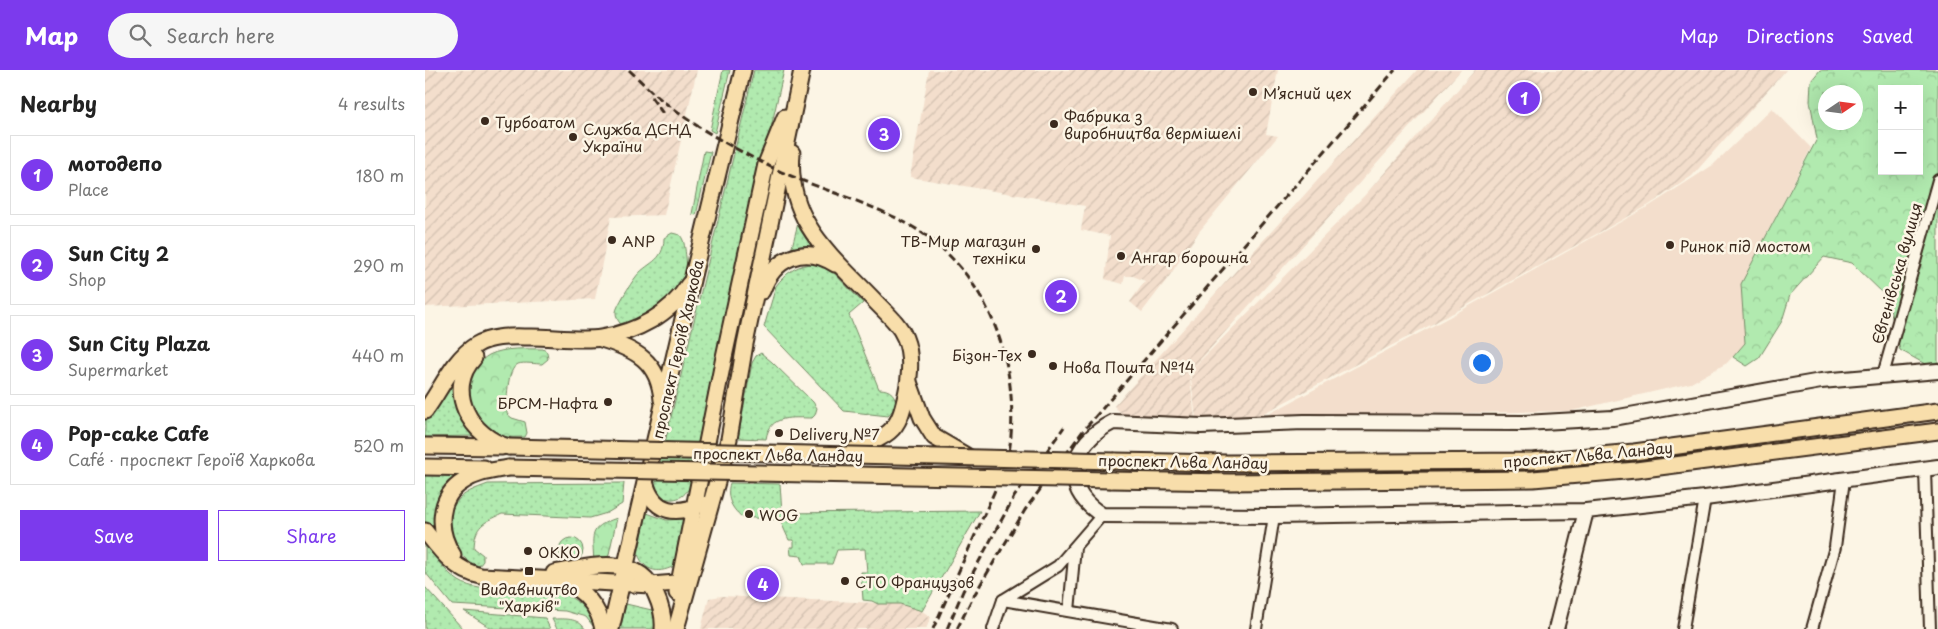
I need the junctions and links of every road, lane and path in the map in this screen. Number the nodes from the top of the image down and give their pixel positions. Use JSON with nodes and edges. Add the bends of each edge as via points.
{"nodes":[{"id":1,"x":743,"y":70,"type":"edge"},
{"id":2,"x":802,"y":70,"type":"edge"},
{"id":3,"x":797,"y":93,"type":"junction"},
{"id":4,"x":1938,"y":180,"type":"edge"},
{"id":5,"x":845,"y":270,"type":"junction"},
{"id":6,"x":693,"y":276,"type":"junction"},
{"id":7,"x":508,"y":337,"type":"junction"},
{"id":8,"x":599,"y":338,"type":"junction"},
{"id":9,"x":745,"y":344,"type":"junction"},
{"id":10,"x":1938,"y":370,"type":"edge"},
{"id":11,"x":1883,"y":375,"type":"junction"},
{"id":12,"x":909,"y":382,"type":"junction"},
{"id":13,"x":662,"y":409,"type":"junction"},
{"id":14,"x":425,"y":411,"type":"edge"},
{"id":15,"x":1938,"y":411,"type":"edge"},
{"id":16,"x":1938,"y":431,"type":"edge"},
{"id":17,"x":425,"y":446,"type":"edge"},
{"id":18,"x":488,"y":447,"type":"junction"},
{"id":19,"x":509,"y":447,"type":"junction"},
{"id":20,"x":841,"y":456,"type":"junction"},
{"id":21,"x":970,"y":458,"type":"junction"},
{"id":22,"x":425,"y":467,"type":"edge"},
{"id":23,"x":488,"y":468,"type":"junction"},
{"id":24,"x":508,"y":468,"type":"junction"},
{"id":25,"x":1931,"y":468,"type":"edge"},
{"id":26,"x":1844,"y":480,"type":"junction"},
{"id":27,"x":646,"y":485,"type":"junction"},
{"id":28,"x":717,"y":485,"type":"junction"},
{"id":29,"x":698,"y":488,"type":"junction"},
{"id":30,"x":1705,"y":498,"type":"junction"},
{"id":31,"x":694,"y":507,"type":"junction"},
{"id":32,"x":679,"y":509,"type":"junction"},
{"id":33,"x":1586,"y":511,"type":"junction"},
{"id":34,"x":1102,"y":515,"type":"junction"},
{"id":35,"x":1273,"y":516,"type":"junction"},
{"id":36,"x":425,"y":531,"type":"edge"},
{"id":37,"x":1075,"y":547,"type":"junction"},
{"id":38,"x":464,"y":570,"type":"junction"},
{"id":39,"x":685,"y":573,"type":"junction"},
{"id":40,"x":532,"y":577,"type":"junction"},
{"id":41,"x":623,"y":577,"type":"junction"},
{"id":42,"x":550,"y":578,"type":"junction"},
{"id":43,"x":649,"y":583,"type":"junction"},
{"id":44,"x":1003,"y":600,"type":"junction"},
{"id":45,"x":1069,"y":612,"type":"junction"},
{"id":46,"x":603,"y":629,"type":"edge"},
{"id":47,"x":611,"y":629,"type":"edge"},
{"id":48,"x":663,"y":629,"type":"edge"},
{"id":49,"x":670,"y":629,"type":"edge"},
{"id":50,"x":677,"y":629,"type":"edge"},
{"id":51,"x":993,"y":629,"type":"edge"},
{"id":52,"x":1172,"y":629,"type":"edge"},
{"id":53,"x":1256,"y":629,"type":"edge"},
{"id":54,"x":1556,"y":629,"type":"edge"},
{"id":55,"x":1683,"y":629,"type":"edge"},
{"id":56,"x":1812,"y":629,"type":"edge"},
{"id":57,"x":1930,"y":629,"type":"edge"}],
"edges":[{"from":1,"to":6,"type":"main road","name":"проспект Героїв Харкова"},
{"from":2,"to":3,"type":"main road"},
{"from":3,"to":5,"type":"main road","via":[[791,167],[793,192],[809,228]]},
{"from":3,"to":9,"type":"main road"},
{"from":3,"to":29,"type":"main road","via":[[766,164]]},
{"from":4,"to":11,"type":"street","name":"Євгенівська вулиця"},
{"from":5,"to":9,"type":"main road","via":[[812,254],[795,256],[776,267],[765,282]]},
{"from":5,"to":12,"type":"main road","via":[[901,330],[909,353]]},
{"from":6,"to":8,"type":"main road","via":[[680,297],[657,316],[633,329]]},
{"from":6,"to":13,"type":"main road","name":"проспект Героїв Харкова"},
{"from":7,"to":8,"type":"main road"},
{"from":7,"to":14,"type":"main road","via":[[485,341],[469,351]]},
{"from":7,"to":19,"type":"main road","via":[[486,347],[471,361],[462,377],[460,391],[475,426],[495,442]]},
{"from":8,"to":13,"type":"main road","via":[[626,347],[645,360],[658,380]]},
{"from":9,"to":28,"type":"main road","via":[[729,439]]},
{"from":10,"to":11,"type":"street"},
{"from":11,"to":34,"type":"street","via":[[1821,381],[1613,418],[1523,423],[1304,422],[1201,426],[1113,422],[1086,441],[1074,476],[1078,492]]},
{"from":12,"to":20,"type":"main road","via":[[899,417],[891,431]]},
{"from":12,"to":21,"type":"main road","via":[[921,418],[934,437]]},
{"from":13,"to":27,"type":"main road","name":"проспект Героїв Харкова"},
{"from":15,"to":21,"type":"main road","name":"проспект Льва Ландау","bridge":true,"via":[[1634,452],[1532,462],[1227,463]]},
{"from":16,"to":24,"type":"main road","name":"проспект Льва Ландау","bridge":true,"via":[[1533,480],[1230,482]]},
{"from":17,"to":18,"type":"main road","name":"проспект Льва Ландау"},
{"from":18,"to":19,"type":"main road","name":"проспект Льва Ландау"},
{"from":18,"to":23,"type":"main road"},
{"from":19,"to":20,"type":"main road","name":"проспект Льва Ландау","bridge":true},
{"from":20,"to":21,"type":"main road","name":"проспект Льва Ландау","bridge":true},
{"from":22,"to":23,"type":"main road","name":"проспект Льва Ландау"},
{"from":23,"to":24,"type":"main road","name":"проспект Льва Ландау"},
{"from":24,"to":38,"type":"main road","via":[[481,473],[463,481],[446,500],[441,522],[443,536],[451,554]]},
{"from":25,"to":26,"type":"street"},
{"from":25,"to":57,"type":"street"},
{"from":26,"to":30,"type":"street"},
{"from":26,"to":56,"type":"street","via":[[1835,547]]},
{"from":27,"to":32,"type":"main road","via":[[651,499],[658,506],[668,510]]},
{"from":27,"to":41,"type":"main road","name":"проспект Героїв Харкова"},
{"from":28,"to":31,"type":"main road","via":[[707,501]]},
{"from":28,"to":39,"type":"main road","via":[[698,551]]},
{"from":29,"to":31,"type":"main road"},
{"from":29,"to":32,"type":"main road","via":[[688,504]]},
{"from":30,"to":33,"type":"street"},
{"from":30,"to":55,"type":"street"},
{"from":31,"to":32,"type":"main road"},
{"from":31,"to":39,"type":"main road"},
{"from":33,"to":35,"type":"street"},
{"from":33,"to":54,"type":"street"},
{"from":34,"to":35,"type":"street"},
{"from":34,"to":37,"type":"street"},
{"from":35,"to":53,"type":"street"},
{"from":36,"to":38,"type":"main road","via":[[446,557]]},
{"from":37,"to":44,"type":"street","via":[[1058,566]]},
{"from":37,"to":45,"type":"street"},
{"from":38,"to":40,"type":"main road","via":[[487,576]]},
{"from":39,"to":43,"type":"main road","via":[[667,584]]},
{"from":39,"to":49,"type":"main road"},
{"from":39,"to":50,"type":"main road"},
{"from":40,"to":41,"type":"main road","via":[[608,566]]},
{"from":40,"to":42,"type":"main road"},
{"from":41,"to":42,"type":"main road"},
{"from":41,"to":43,"type":"main road"},
{"from":41,"to":47,"type":"main road","name":"проспект Героїв Харкова"},
{"from":42,"to":46,"type":"main road","via":[[580,590],[594,606]]},
{"from":43,"to":48,"type":"main road","via":[[662,611]]},
{"from":44,"to":45,"type":"street"},
{"from":44,"to":51,"type":"street"},
{"from":45,"to":52,"type":"street"}]}
